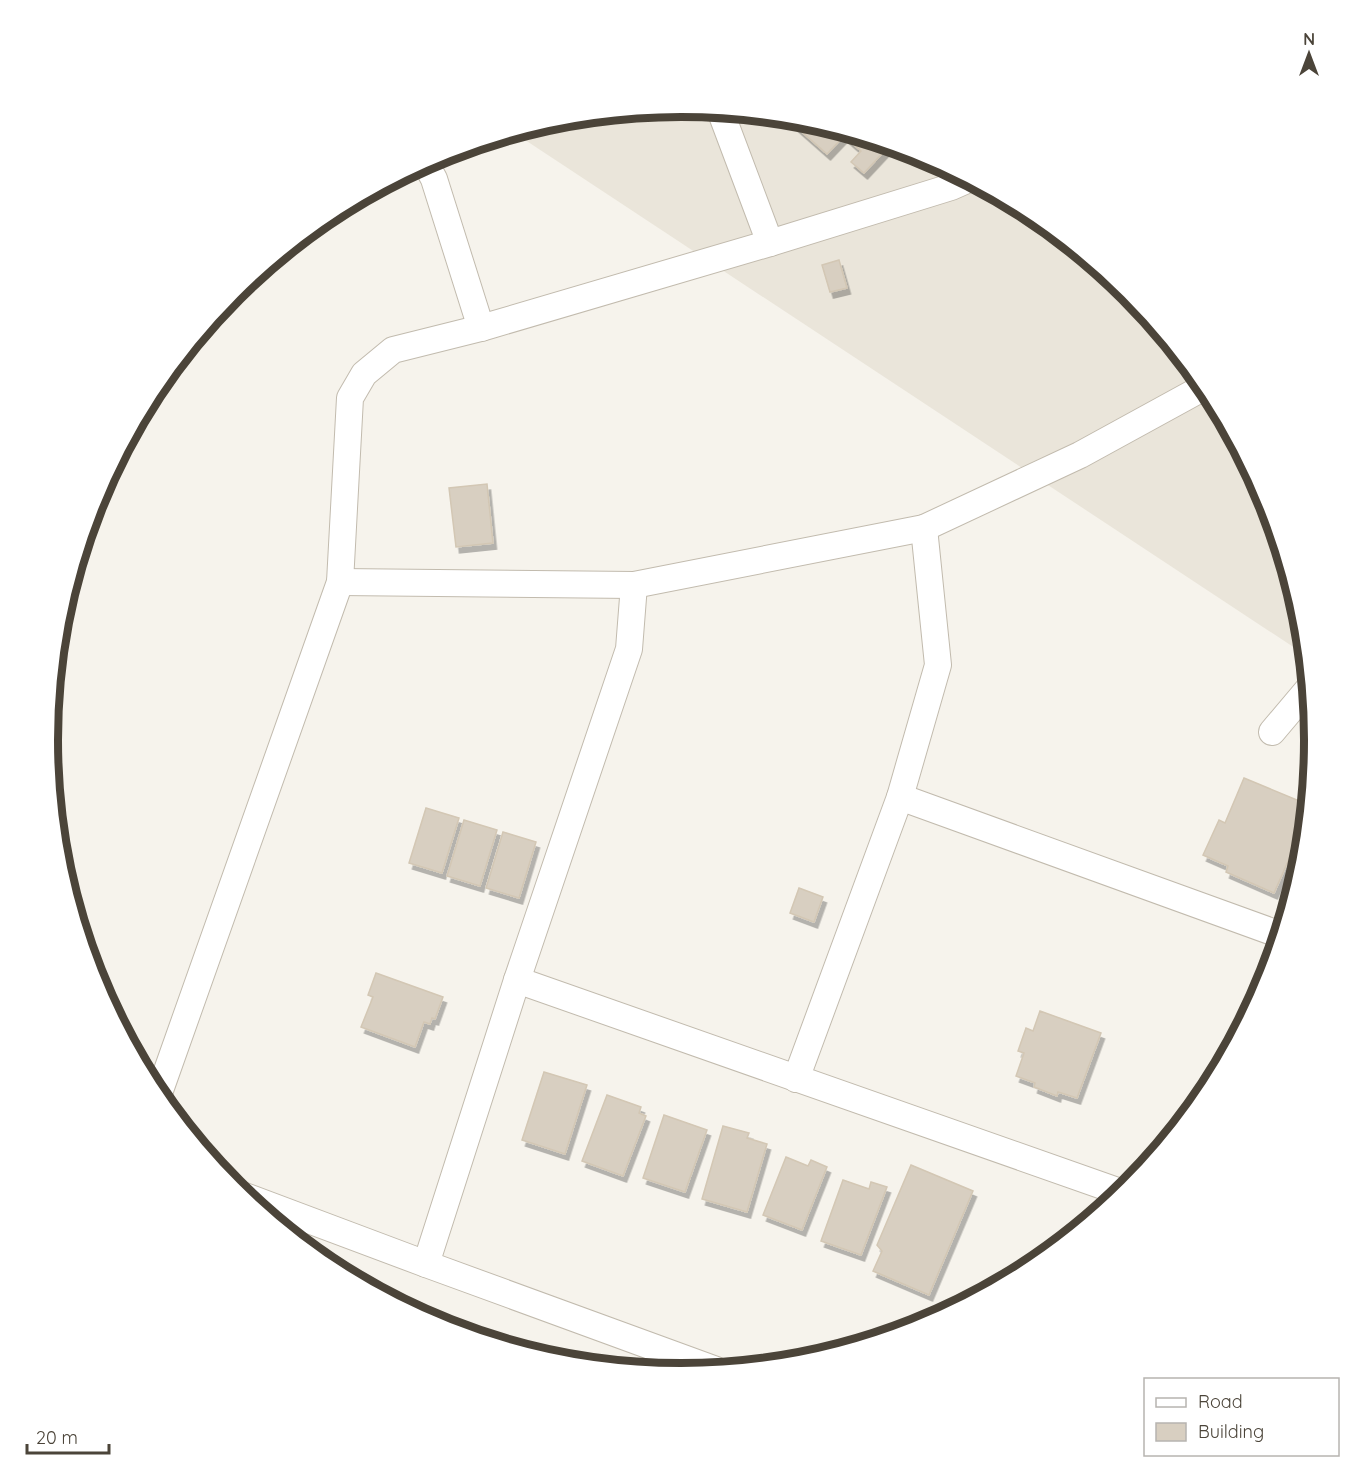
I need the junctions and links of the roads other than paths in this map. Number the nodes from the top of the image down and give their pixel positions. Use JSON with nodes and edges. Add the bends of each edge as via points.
{"nodes":[{"id":1,"x":723,"y":118,"type":"edge"},
{"id":2,"x":429,"y":170,"type":"edge"},
{"id":3,"x":960,"y":183,"type":"edge"},
{"id":4,"x":770,"y":243,"type":"junction"},
{"id":5,"x":481,"y":328,"type":"junction"},
{"id":6,"x":1198,"y":391,"type":"edge"},
{"id":7,"x":924,"y":528,"type":"junction"},
{"id":8,"x":340,"y":582,"type":"junction"},
{"id":9,"x":634,"y":585,"type":"junction"},
{"id":10,"x":1303,"y":696,"type":"edge"},
{"id":11,"x":1272,"y":732,"type":"dead end"},
{"id":12,"x":900,"y":797,"type":"junction"},
{"id":13,"x":1273,"y":932,"type":"edge"},
{"id":14,"x":518,"y":980,"type":"junction"},
{"id":15,"x":796,"y":1079,"type":"junction"},
{"id":16,"x":162,"y":1084,"type":"edge"},
{"id":17,"x":1111,"y":1191,"type":"edge"},
{"id":18,"x":267,"y":1204,"type":"edge"},
{"id":19,"x":426,"y":1264,"type":"junction"},
{"id":20,"x":696,"y":1363,"type":"edge"}],
"edges":[{"from":1,"to":4,"type":"street"},
{"from":2,"to":5,"type":"street"},
{"from":3,"to":4,"type":"street"},
{"from":4,"to":5,"type":"street"},
{"from":5,"to":8,"type":"street","via":[[393,350],[364,374],[350,398]]},
{"from":6,"to":7,"type":"street","via":[[1080,455]]},
{"from":7,"to":9,"type":"street"},
{"from":7,"to":12,"type":"street","via":[[938,665]]},
{"from":8,"to":9,"type":"street"},
{"from":8,"to":16,"type":"street"},
{"from":9,"to":14,"type":"street","via":[[628,649]]},
{"from":10,"to":11,"type":"street"},
{"from":12,"to":13,"type":"street"},
{"from":12,"to":15,"type":"street"},
{"from":14,"to":15,"type":"street"},
{"from":14,"to":19,"type":"street"},
{"from":15,"to":17,"type":"street"},
{"from":18,"to":19,"type":"street"},
{"from":19,"to":20,"type":"street"}]}
